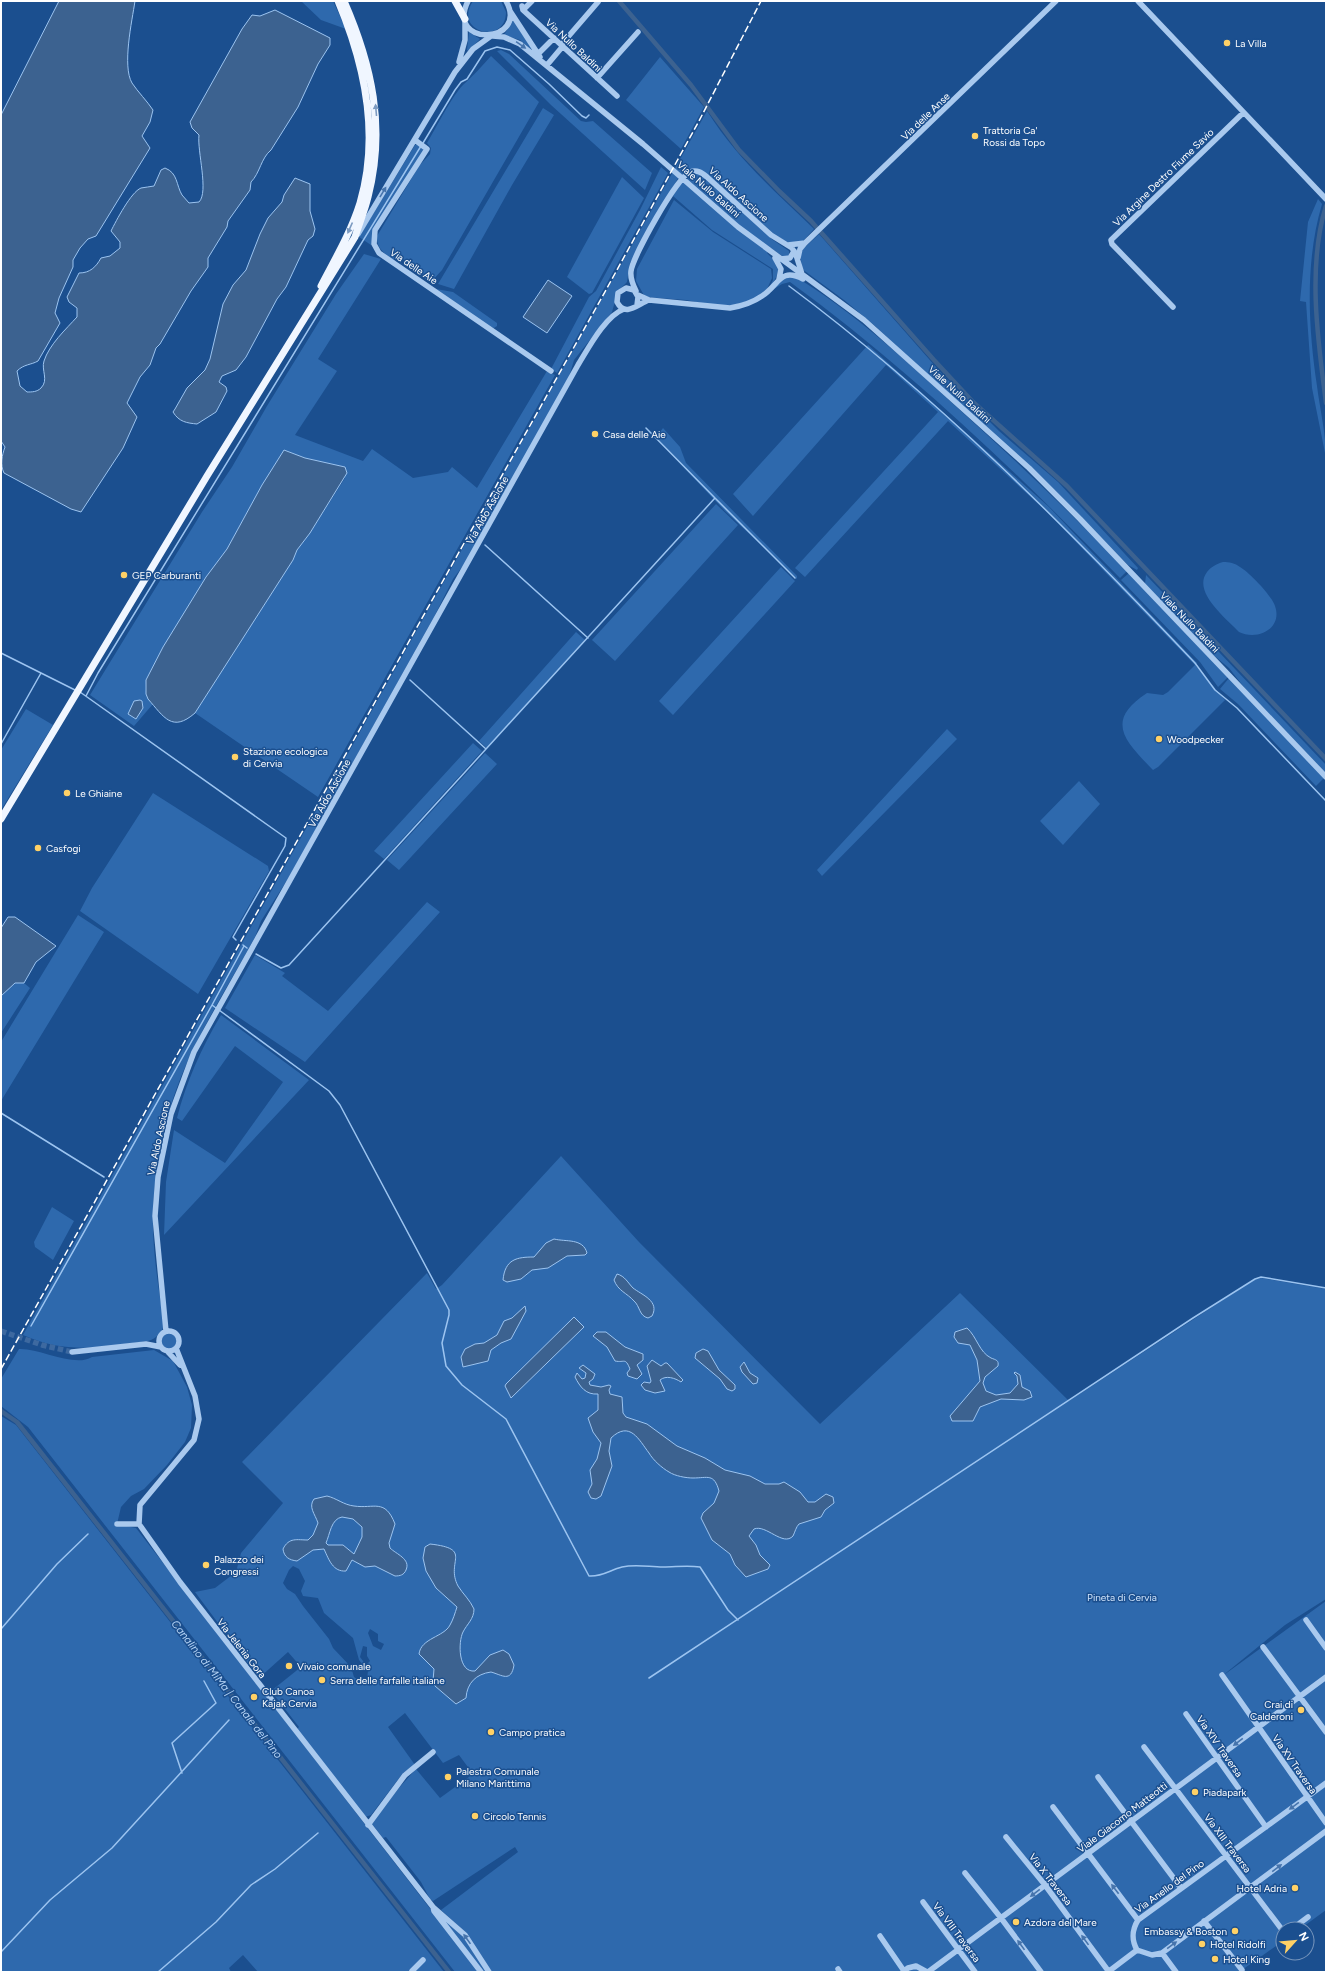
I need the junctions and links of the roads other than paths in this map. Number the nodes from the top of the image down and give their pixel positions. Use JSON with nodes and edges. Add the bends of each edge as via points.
{"nodes":[{"id":1,"x":338,"y":1,"type":"edge"},
{"id":2,"x":344,"y":1,"type":"edge"},
{"id":3,"x":455,"y":1,"type":"edge"},
{"id":4,"x":468,"y":1,"type":"edge"},
{"id":5,"x":506,"y":1,"type":"edge"},
{"id":6,"x":532,"y":1,"type":"edge"},
{"id":7,"x":1056,"y":1,"type":"edge"},
{"id":8,"x":1138,"y":1,"type":"edge"},
{"id":9,"x":598,"y":2,"type":"dead end"},
{"id":10,"x":509,"y":6,"type":"edge"},
{"id":11,"x":465,"y":20,"type":"junction"},
{"id":12,"x":638,"y":32,"type":"dead end"},
{"id":13,"x":492,"y":36,"type":"junction"},
{"id":14,"x":554,"y":38,"type":"junction"},
{"id":15,"x":562,"y":46,"type":"junction"},
{"id":16,"x":538,"y":54,"type":"junction"},
{"id":17,"x":546,"y":64,"type":"junction"},
{"id":18,"x":455,"y":72,"type":"junction"},
{"id":19,"x":597,"y":78,"type":"junction"},
{"id":20,"x":616,"y":96,"type":"dead end"},
{"id":21,"x":1243,"y":113,"type":"junction"},
{"id":22,"x":417,"y":141,"type":"junction"},
{"id":23,"x":1326,"y":199,"type":"edge"},
{"id":24,"x":355,"y":237,"type":"junction"},
{"id":25,"x":787,"y":244,"type":"junction"},
{"id":26,"x":800,"y":247,"type":"junction"},
{"id":27,"x":772,"y":253,"type":"junction"},
{"id":28,"x":780,"y":259,"type":"junction"},
{"id":29,"x":802,"y":274,"type":"junction"},
{"id":30,"x":631,"y":276,"type":"junction"},
{"id":31,"x":778,"y":280,"type":"junction"},
{"id":32,"x":816,"y":284,"type":"junction"},
{"id":33,"x":625,"y":288,"type":"junction"},
{"id":34,"x":637,"y":293,"type":"junction"},
{"id":35,"x":649,"y":300,"type":"junction"},
{"id":36,"x":617,"y":302,"type":"junction"},
{"id":37,"x":637,"y":305,"type":"junction"},
{"id":38,"x":1173,"y":307,"type":"dead end"},
{"id":39,"x":624,"y":309,"type":"junction"},
{"id":40,"x":307,"y":314,"type":"junction"},
{"id":41,"x":612,"y":317,"type":"junction"},
{"id":42,"x":551,"y":371,"type":"dead end"},
{"id":43,"x":1326,"y":777,"type":"edge"},
{"id":44,"x":1,"y":819,"type":"edge"},
{"id":45,"x":164,"y":1308,"type":"junction"},
{"id":46,"x":166,"y":1331,"type":"junction"},
{"id":47,"x":174,"y":1332,"type":"junction"},
{"id":48,"x":159,"y":1338,"type":"junction"},
{"id":49,"x":146,"y":1344,"type":"junction"},
{"id":50,"x":161,"y":1347,"type":"junction"},
{"id":51,"x":176,"y":1348,"type":"junction"},
{"id":52,"x":168,"y":1351,"type":"junction"},
{"id":53,"x":72,"y":1352,"type":"tunnel mouth"},
{"id":54,"x":186,"y":1373,"type":"junction"},
{"id":55,"x":116,"y":1524,"type":"dead end"},
{"id":56,"x":139,"y":1524,"type":"junction"},
{"id":57,"x":1306,"y":1620,"type":"dead end"},
{"id":58,"x":1263,"y":1647,"type":"dead end"},
{"id":59,"x":1326,"y":1648,"type":"edge"},
{"id":60,"x":1222,"y":1675,"type":"dead end"},
{"id":61,"x":1326,"y":1677,"type":"edge"},
{"id":62,"x":1300,"y":1696,"type":"junction"},
{"id":63,"x":1186,"y":1714,"type":"dead end"},
{"id":64,"x":1258,"y":1727,"type":"junction"},
{"id":65,"x":1326,"y":1732,"type":"edge"},
{"id":66,"x":1144,"y":1747,"type":"dead end"},
{"id":67,"x":433,"y":1752,"type":"dead end"},
{"id":68,"x":1217,"y":1758,"type":"junction"},
{"id":69,"x":1098,"y":1777,"type":"dead end"},
{"id":70,"x":1326,"y":1783,"type":"edge"},
{"id":71,"x":1175,"y":1789,"type":"junction"},
{"id":72,"x":1307,"y":1797,"type":"junction"},
{"id":73,"x":1054,"y":1807,"type":"dead end"},
{"id":74,"x":1132,"y":1821,"type":"junction"},
{"id":75,"x":1326,"y":1823,"type":"edge"},
{"id":76,"x":368,"y":1825,"type":"junction"},
{"id":77,"x":1266,"y":1826,"type":"junction"},
{"id":78,"x":1326,"y":1831,"type":"edge"},
{"id":79,"x":1006,"y":1836,"type":"dead end"},
{"id":80,"x":1089,"y":1853,"type":"junction"},
{"id":81,"x":1227,"y":1856,"type":"junction"},
{"id":82,"x":965,"y":1873,"type":"dead end"},
{"id":83,"x":1045,"y":1885,"type":"junction"},
{"id":84,"x":1181,"y":1888,"type":"junction"},
{"id":85,"x":1251,"y":1888,"type":"junction"},
{"id":86,"x":924,"y":1902,"type":"dead end"},
{"id":87,"x":433,"y":1907,"type":"junction"},
{"id":88,"x":1308,"y":1917,"type":"dead end"},
{"id":89,"x":1001,"y":1918,"type":"junction"},
{"id":90,"x":1138,"y":1920,"type":"junction"},
{"id":91,"x":1276,"y":1921,"type":"edge"},
{"id":92,"x":1303,"y":1921,"type":"edge"},
{"id":93,"x":1204,"y":1922,"type":"junction"},
{"id":94,"x":880,"y":1936,"type":"dead end"},
{"id":95,"x":959,"y":1949,"type":"junction"},
{"id":96,"x":1137,"y":1950,"type":"junction"},
{"id":97,"x":1162,"y":1953,"type":"junction"},
{"id":98,"x":423,"y":1960,"type":"dead end"},
{"id":99,"x":1242,"y":1970,"type":"dead end"},
{"id":100,"x":904,"y":1971,"type":"edge"},
{"id":101,"x":411,"y":1972,"type":"edge"},
{"id":102,"x":481,"y":1972,"type":"edge"},
{"id":103,"x":488,"y":1972,"type":"edge"},
{"id":104,"x":928,"y":1972,"type":"edge"},
{"id":105,"x":975,"y":1972,"type":"edge"},
{"id":106,"x":1041,"y":1972,"type":"edge"},
{"id":107,"x":1108,"y":1972,"type":"edge"},
{"id":108,"x":1176,"y":1972,"type":"edge"}],
"edges":[{"from":1,"to":40,"type":"main road","one_way":true,"via":[[351,31],[361,68],[369,108],[371,138],[360,204]]},
{"from":24,"to":2,"type":"main road","one_way":true,"via":[[372,178],[376,154],[376,112],[374,93],[356,29]]},
{"from":3,"to":11,"type":"main road"},
{"from":4,"to":11,"type":"street"},
{"from":5,"to":10,"type":"street","name":"Viale Nullo Baldini"},
{"from":6,"to":14,"type":"street","name":"Via Nullo Baldini","via":[[522,8]]},
{"from":7,"to":26,"type":"street","name":"Via delle Anse"},
{"from":8,"to":21,"type":"street"},
{"from":9,"to":15,"type":"street"},
{"from":10,"to":13,"type":"street","via":[[506,26]]},
{"from":10,"to":16,"type":"street","name":"Viale Nullo Baldini"},
{"from":11,"to":13,"type":"street","name":"Viale Nullo Baldini","via":[[470,29],[477,34]]},
{"from":11,"to":18,"type":"street","via":[[463,51]]},
{"from":12,"to":19,"type":"street"},
{"from":13,"to":17,"type":"street","name":"Viale Nullo Baldini","one_way":true,"via":[[513,40]]},
{"from":13,"to":18,"type":"street","via":[[473,48]]},
{"from":14,"to":15,"type":"street","name":"Via Nullo Baldini"},
{"from":14,"to":16,"type":"street"},
{"from":15,"to":17,"type":"street"},
{"from":15,"to":19,"type":"street","name":"Via Nullo Baldini"},
{"from":16,"to":17,"type":"street","name":"Viale Nullo Baldini"},
{"from":17,"to":27,"type":"street","name":"Viale Nullo Baldini"},
{"from":18,"to":22,"type":"street"},
{"from":19,"to":20,"type":"street","name":"Via Nullo Baldini"},
{"from":21,"to":23,"type":"street"},
{"from":21,"to":38,"type":"street","name":"Via Argine Destro Fiume Savio","via":[[1111,240]]},
{"from":24,"to":22,"type":"street","one_way":true},
{"from":22,"to":42,"type":"street","name":"Via delle Aie","via":[[427,149],[375,230],[374,244],[379,253]]},
{"from":24,"to":40,"type":"main road"},
{"from":25,"to":26,"type":"street","name":"Via Aldo Ascione"},
{"from":25,"to":26,"type":"street"},
{"from":25,"to":30,"type":"street","name":"Via Aldo Ascione","via":[[770,235],[707,176],[694,171],[684,176],[670,195],[633,263]]},
{"from":26,"to":28,"type":"street","name":"Via delle Anse","via":[[790,258]]},
{"from":26,"to":29,"type":"street","via":[[798,261]]},
{"from":27,"to":28,"type":"street","name":"Viale Nullo Baldini"},
{"from":27,"to":31,"type":"street","via":[[780,266]]},
{"from":28,"to":29,"type":"street","name":"Viale Nullo Baldini"},
{"from":29,"to":32,"type":"street","name":"Viale Nullo Baldini"},
{"from":30,"to":33,"type":"street","name":"Via Aldo Ascione"},
{"from":30,"to":34,"type":"street"},
{"from":31,"to":32,"type":"street","via":[[793,274]]},
{"from":31,"to":35,"type":"street","via":[[764,295],[741,306],[713,308]]},
{"from":32,"to":43,"type":"street","name":"Viale Nullo Baldini","via":[[864,320],[1029,468]]},
{"from":33,"to":34,"type":"street","via":[[632,288]]},
{"from":33,"to":36,"type":"street","via":[[618,293]]},
{"from":34,"to":35,"type":"street"},
{"from":34,"to":37,"type":"street"},
{"from":35,"to":37,"type":"street"},
{"from":36,"to":39,"type":"street"},
{"from":36,"to":41,"type":"street"},
{"from":37,"to":39,"type":"street","via":[[630,310]]},
{"from":39,"to":41,"type":"street"},
{"from":40,"to":44,"type":"main road"},
{"from":41,"to":45,"type":"street","name":"Via Aldo Ascione","via":[[578,365],[194,1052],[171,1114],[158,1177],[154,1216]]},
{"from":45,"to":46,"type":"street","name":"Via Aldo Ascione"},
{"from":45,"to":47,"type":"street","name":"Via Aldo Ascione","via":[[168,1323]]},
{"from":46,"to":47,"type":"street"},
{"from":46,"to":48,"type":"street"},
{"from":47,"to":51,"type":"street","via":[[179,1339]]},
{"from":48,"to":49,"type":"street"},
{"from":48,"to":50,"type":"street"},
{"from":49,"to":50,"type":"street"},
{"from":49,"to":53,"type":"street"},
{"from":50,"to":52,"type":"street"},
{"from":51,"to":52,"type":"street"},
{"from":51,"to":54,"type":"street"},
{"from":52,"to":54,"type":"street"},
{"from":54,"to":56,"type":"street","via":[[198,1407],[199,1419],[194,1440],[140,1505]]},
{"from":55,"to":56,"type":"street"},
{"from":56,"to":76,"type":"street","name":"Via Jelenia Gora","via":[[180,1582]]},
{"from":57,"to":59,"type":"street"},
{"from":58,"to":62,"type":"street"},
{"from":60,"to":64,"type":"street","name":"Via XV Traversa"},
{"from":61,"to":62,"type":"street","name":"Viale Giacomo Matteotti"},
{"from":62,"to":64,"type":"street","name":"Viale Giacomo Matteotti"},
{"from":62,"to":65,"type":"street"},
{"from":63,"to":68,"type":"street","name":"Via XIV Traversa"},
{"from":64,"to":68,"type":"street","name":"Viale Giacomo Matteotti","one_way":true},
{"from":64,"to":72,"type":"street","name":"Via XV Traversa"},
{"from":66,"to":71,"type":"street","name":"Via XIII Traversa"},
{"from":67,"to":76,"type":"street","via":[[406,1775]]},
{"from":68,"to":71,"type":"street","name":"Viale Giacomo Matteotti"},
{"from":68,"to":77,"type":"street","name":"Via XIV Traversa"},
{"from":69,"to":74,"type":"street"},
{"from":70,"to":72,"type":"street","name":"Via Anello del Pino"},
{"from":71,"to":74,"type":"street","name":"Viale Giacomo Matteotti"},
{"from":71,"to":81,"type":"street","name":"Via XIII Traversa"},
{"from":72,"to":75,"type":"street","name":"Via XV Traversa"},
{"from":72,"to":77,"type":"street","name":"Via Anello del Pino","one_way":true},
{"from":73,"to":80,"type":"street"},
{"from":74,"to":80,"type":"street","name":"Viale Giacomo Matteotti"},
{"from":74,"to":84,"type":"street"},
{"from":76,"to":87,"type":"street","name":"Via Jelenia Gora"},
{"from":77,"to":81,"type":"street","name":"Via Anello del Pino"},
{"from":85,"to":78,"type":"street","one_way":true},
{"from":79,"to":83,"type":"street","name":"Via X Traversa"},
{"from":80,"to":83,"type":"street","name":"Viale Giacomo Matteotti"},
{"from":90,"to":80,"type":"street","one_way":true},
{"from":81,"to":84,"type":"street","name":"Via Anello del Pino"},
{"from":81,"to":85,"type":"street","name":"Via XIII Traversa"},
{"from":82,"to":89,"type":"street"},
{"from":83,"to":89,"type":"street","name":"Viale Giacomo Matteotti","one_way":true},
{"from":107,"to":83,"type":"street","name":"Via X Traversa","one_way":true},
{"from":84,"to":90,"type":"street","name":"Via Anello del Pino"},
{"from":85,"to":91,"type":"street","name":"Via XIII Traversa"},
{"from":85,"to":93,"type":"street"},
{"from":86,"to":95,"type":"street","name":"Via VIII Traversa"},
{"from":87,"to":102,"type":"street","name":"Via Jelenia Gora"},
{"from":103,"to":87,"type":"street","name":"Via Jelenia Gora","one_way":true,"via":[[465,1936]]},
{"from":88,"to":92,"type":"street"},
{"from":89,"to":95,"type":"street","name":"Viale Giacomo Matteotti"},
{"from":106,"to":89,"type":"street","one_way":true},
{"from":90,"to":96,"type":"street","name":"Via Anello del Pino","via":[[1132,1939]]},
{"from":97,"to":93,"type":"street","one_way":true},
{"from":93,"to":99,"type":"street"},
{"from":94,"to":100,"type":"street"},
{"from":95,"to":104,"type":"street","name":"Viale Giacomo Matteotti"},
{"from":95,"to":105,"type":"street","name":"Via VIII Traversa"},
{"from":96,"to":97,"type":"street","via":[[1152,1955]]},
{"from":96,"to":107,"type":"street"},
{"from":97,"to":108,"type":"street"},
{"from":98,"to":101,"type":"street"},
{"from":100,"to":104,"type":"street","via":[[916,1966]]}]}
